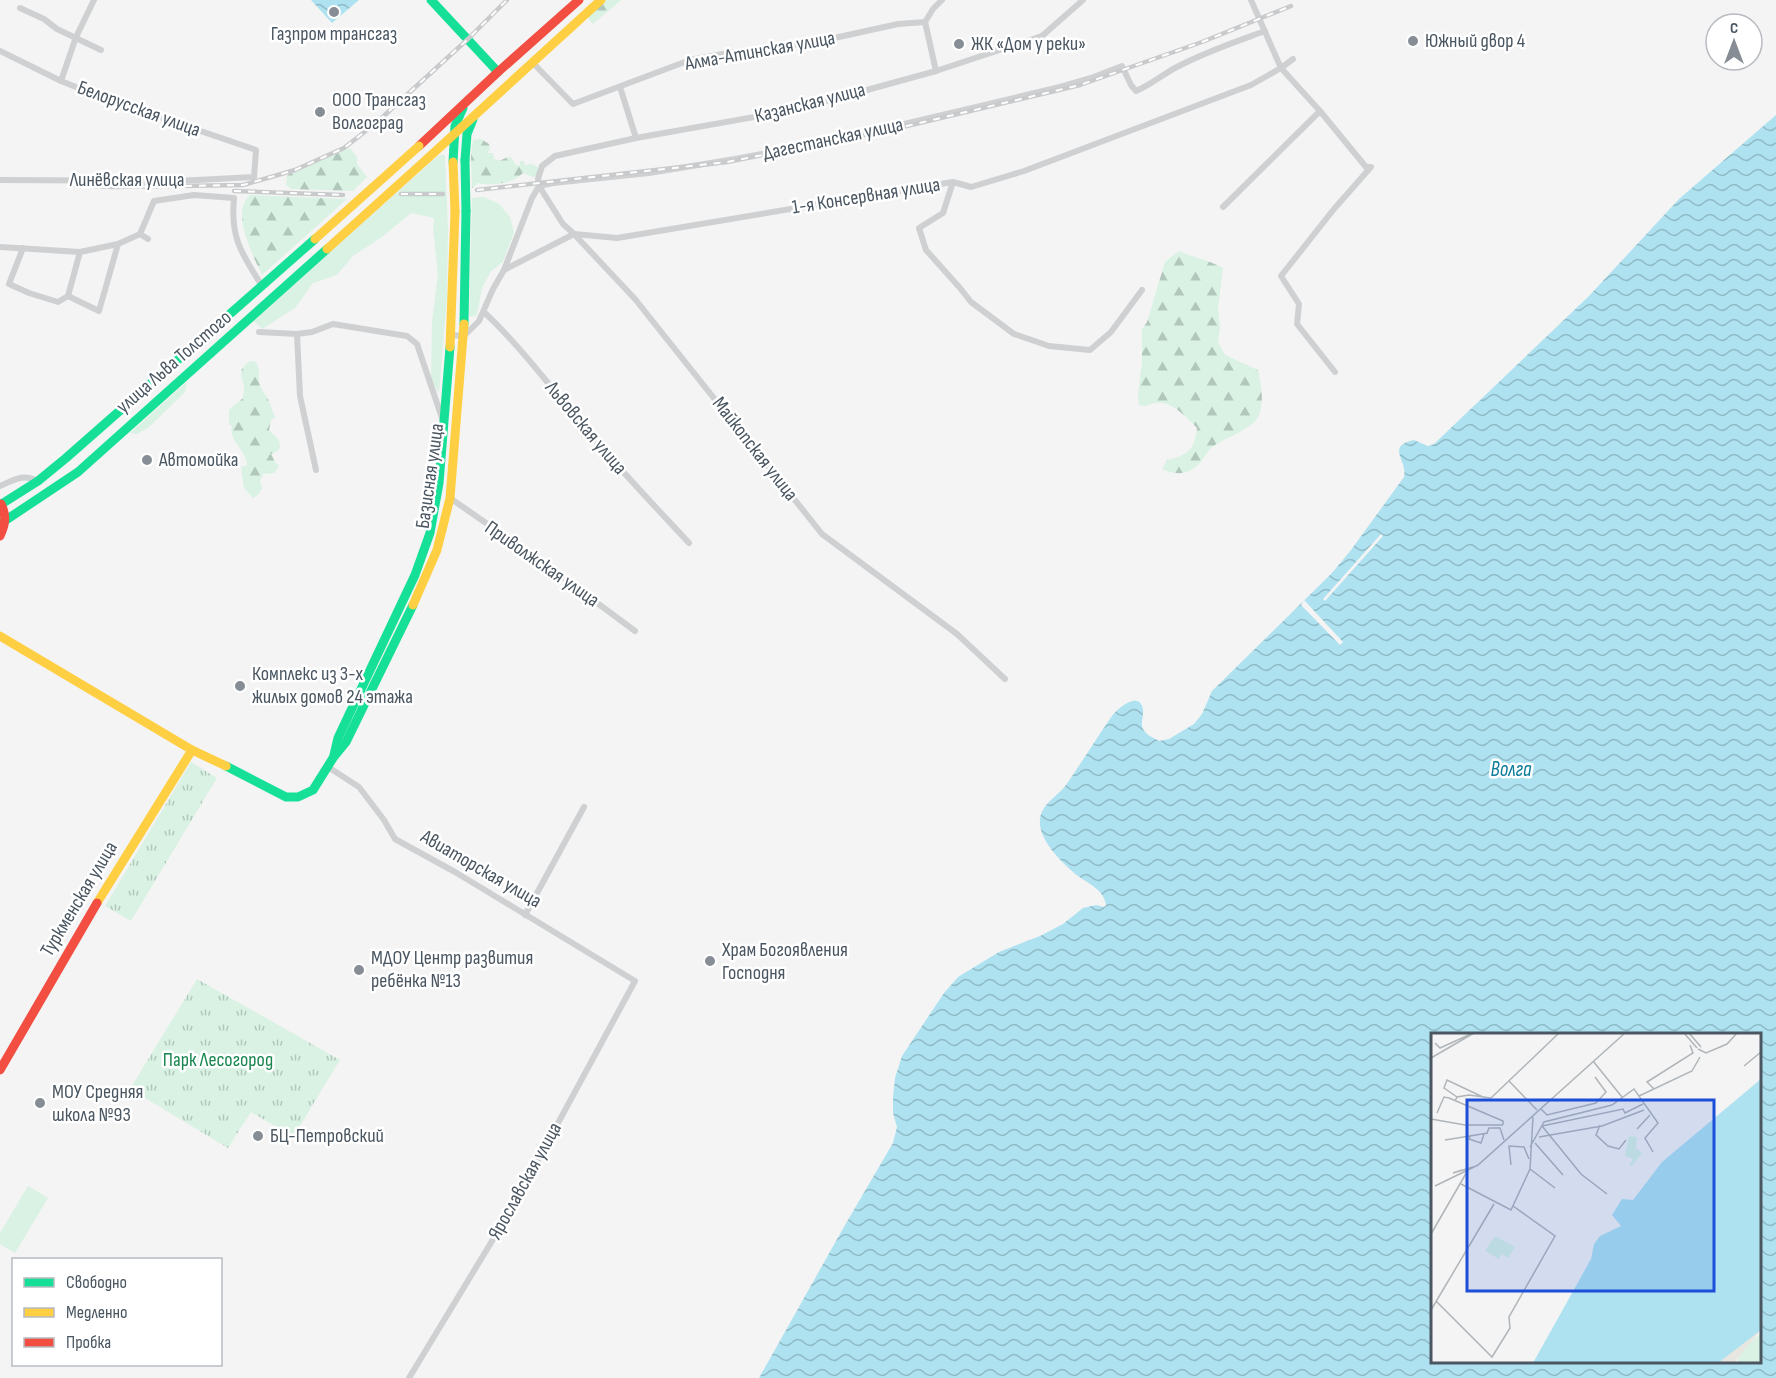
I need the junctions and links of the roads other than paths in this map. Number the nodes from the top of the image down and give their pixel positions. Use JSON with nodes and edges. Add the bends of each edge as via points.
{"nodes":[{"id":1,"x":94,"y":0,"type":"edge"},
{"id":2,"x":430,"y":0,"type":"edge"},
{"id":3,"x":579,"y":0,"type":"edge"},
{"id":4,"x":601,"y":0,"type":"edge"},
{"id":5,"x":942,"y":0,"type":"edge"},
{"id":6,"x":1083,"y":0,"type":"edge"},
{"id":7,"x":1251,"y":0,"type":"edge"},
{"id":8,"x":20,"y":8,"type":"dead end"},
{"id":9,"x":924,"y":22,"type":"junction"},
{"id":10,"x":1265,"y":31,"type":"junction"},
{"id":11,"x":76,"y":37,"type":"junction"},
{"id":12,"x":101,"y":50,"type":"dead end"},
{"id":13,"x":0,"y":51,"type":"edge"},
{"id":14,"x":1293,"y":59,"type":"dead end"},
{"id":15,"x":532,"y":62,"type":"junction"},
{"id":16,"x":1281,"y":68,"type":"junction"},
{"id":17,"x":936,"y":70,"type":"junction"},
{"id":18,"x":498,"y":72,"type":"junction"},
{"id":19,"x":61,"y":81,"type":"junction"},
{"id":20,"x":620,"y":87,"type":"junction"},
{"id":21,"x":465,"y":103,"type":"junction"},
{"id":22,"x":1320,"y":111,"type":"junction"},
{"id":23,"x":445,"y":122,"type":"junction"},
{"id":24,"x":462,"y":127,"type":"junction"},
{"id":25,"x":454,"y":133,"type":"junction"},
{"id":26,"x":636,"y":138,"type":"junction"},
{"id":27,"x":439,"y":147,"type":"junction"},
{"id":28,"x":453,"y":159,"type":"junction"},
{"id":29,"x":254,"y":177,"type":"joint"},
{"id":30,"x":0,"y":180,"type":"edge"},
{"id":31,"x":953,"y":182,"type":"junction"},
{"id":32,"x":539,"y":186,"type":"junction"},
{"id":33,"x":1223,"y":207,"type":"dead end"},
{"id":34,"x":140,"y":234,"type":"junction"},
{"id":35,"x":574,"y":234,"type":"junction"},
{"id":36,"x":148,"y":238,"type":"dead end"},
{"id":37,"x":118,"y":244,"type":"junction"},
{"id":38,"x":0,"y":248,"type":"edge"},
{"id":39,"x":23,"y":248,"type":"junction"},
{"id":40,"x":80,"y":252,"type":"junction"},
{"id":41,"x":504,"y":270,"type":"junction"},
{"id":42,"x":262,"y":286,"type":"junction"},
{"id":43,"x":1142,"y":290,"type":"dead end"},
{"id":44,"x":68,"y":296,"type":"junction"},
{"id":45,"x":484,"y":312,"type":"junction"},
{"id":46,"x":259,"y":332,"type":"dead end"},
{"id":47,"x":297,"y":334,"type":"junction"},
{"id":48,"x":451,"y":335,"type":"junction"},
{"id":49,"x":464,"y":336,"type":"junction"},
{"id":50,"x":1335,"y":372,"type":"dead end"},
{"id":51,"x":444,"y":425,"type":"junction"},
{"id":52,"x":316,"y":470,"type":"dead end"},
{"id":53,"x":38,"y":481,"type":"junction"},
{"id":54,"x":0,"y":486,"type":"edge"},
{"id":55,"x":450,"y":498,"type":"junction"},
{"id":56,"x":0,"y":504,"type":"edge"},
{"id":57,"x":3,"y":523,"type":"edge"},
{"id":58,"x":0,"y":536,"type":"edge"},
{"id":59,"x":689,"y":543,"type":"dead end"},
{"id":60,"x":635,"y":631,"type":"dead end"},
{"id":61,"x":0,"y":636,"type":"edge"},
{"id":62,"x":1005,"y":679,"type":"dead end"},
{"id":63,"x":192,"y":750,"type":"junction"},
{"id":64,"x":333,"y":758,"type":"junction"},
{"id":65,"x":328,"y":767,"type":"junction"},
{"id":66,"x":584,"y":807,"type":"dead end"},
{"id":67,"x":525,"y":915,"type":"junction"},
{"id":68,"x":635,"y":981,"type":"joint"},
{"id":69,"x":0,"y":1070,"type":"edge"},
{"id":70,"x":409,"y":1378,"type":"edge"}],
"edges":[{"from":1,"to":11,"type":"street"},
{"from":2,"to":18,"type":"street"},
{"from":3,"to":18,"type":"street","name":"улица Льва Толстого"},
{"from":4,"to":15,"type":"street","name":"улица Льва Толстого"},
{"from":5,"to":9,"type":"street"},
{"from":6,"to":17,"type":"street","name":"Казанская улица","via":[[1042,36]]},
{"from":7,"to":10,"type":"street"},
{"from":8,"to":11,"type":"street"},
{"from":9,"to":17,"type":"street"},
{"from":9,"to":20,"type":"street","name":"Алма-Атинская улица","via":[[690,60]]},
{"from":10,"to":16,"type":"street"},
{"from":10,"to":32,"type":"street","name":"Дагестанская улица","via":[[1207,52],[1136,91],[1122,66],[1060,87],[844,138],[678,169]]},
{"from":11,"to":12,"type":"street"},
{"from":11,"to":19,"type":"street"},
{"from":13,"to":19,"type":"street","name":"Белорусская улица"},
{"from":14,"to":16,"type":"street","name":"1-я Консервная улица"},
{"from":15,"to":20,"type":"street","name":"Алма-Атинская улица","via":[[573,104]]},
{"from":15,"to":24,"type":"street","name":"улица Льва Толстого"},
{"from":16,"to":22,"type":"street"},
{"from":16,"to":31,"type":"street","name":"1-я Консервная улица","via":[[1251,86],[1024,171],[971,187]]},
{"from":17,"to":26,"type":"street","name":"Казанская улица","via":[[794,110]]},
{"from":18,"to":21,"type":"street","name":"улица Льва Толстого"},
{"from":19,"to":29,"type":"street","name":"Белорусская улица","via":[[256,150]]},
{"from":20,"to":26,"type":"street"},
{"from":21,"to":23,"type":"street","name":"улица Льва Толстого"},
{"from":21,"to":24,"type":"street"},
{"from":22,"to":33,"type":"street"},
{"from":22,"to":50,"type":"street","via":[[1366,167],[1371,166],[1281,276],[1299,304],[1297,324]]},
{"from":23,"to":24,"type":"street"},
{"from":23,"to":42,"type":"street","name":"улица Льва Толстого","bridge":true},
{"from":24,"to":25,"type":"street","name":"улица Льва Толстого"},
{"from":24,"to":49,"type":"street","name":"Базисная улица","bridge":true,"via":[[466,211]]},
{"from":25,"to":27,"type":"street","name":"улица Льва Толстого"},
{"from":25,"to":28,"type":"street","name":"Базисная улица"},
{"from":26,"to":32,"type":"street","name":"Казанская улица","via":[[555,156],[543,166]]},
{"from":27,"to":28,"type":"street","via":[[449,149]]},
{"from":27,"to":57,"type":"street","name":"улица Льва Толстого","bridge":true,"via":[[78,472]]},
{"from":28,"to":48,"type":"street","name":"Базисная улица","bridge":true},
{"from":29,"to":30,"type":"street","name":"Линёвская улица","via":[[177,181]]},
{"from":31,"to":35,"type":"street","name":"1-я Консервная улица","via":[[617,238]]},
{"from":31,"to":43,"type":"street","via":[[943,213],[919,228],[926,250],[971,303],[1014,334],[1048,346],[1090,350],[1111,332]]},
{"from":32,"to":35,"type":"street","name":"Майкопская улица","via":[[563,225]]},
{"from":32,"to":41,"type":"street","name":"Казанская улица"},
{"from":34,"to":36,"type":"street"},
{"from":34,"to":37,"type":"street"},
{"from":34,"to":42,"type":"street","via":[[154,201],[194,195],[234,198],[234,232]]},
{"from":35,"to":41,"type":"street"},
{"from":35,"to":62,"type":"street","name":"Майкопская улица","via":[[635,299],[822,534],[957,634]]},
{"from":37,"to":40,"type":"street"},
{"from":37,"to":44,"type":"street","via":[[99,311]]},
{"from":38,"to":39,"type":"street"},
{"from":39,"to":40,"type":"street"},
{"from":39,"to":44,"type":"street","via":[[9,284],[58,302]]},
{"from":40,"to":44,"type":"street"},
{"from":41,"to":45,"type":"street","name":"Казанская улица"},
{"from":42,"to":53,"type":"street","name":"улица Льва Толстого"},
{"from":45,"to":49,"type":"street","name":"Казанская улица"},
{"from":45,"to":59,"type":"street","name":"Львовская улица"},
{"from":46,"to":47,"type":"street"},
{"from":47,"to":51,"type":"street","via":[[333,324],[407,336],[417,344]]},
{"from":47,"to":52,"type":"street","via":[[300,396]]},
{"from":48,"to":49,"type":"street"},
{"from":48,"to":51,"type":"street","name":"Базисная улица"},
{"from":49,"to":55,"type":"street","name":"Базисная улица"},
{"from":51,"to":64,"type":"street","name":"Базисная улица","via":[[430,533],[416,575],[338,738]]},
{"from":53,"to":54,"type":"street","via":[[24,476]]},
{"from":53,"to":56,"type":"street","name":"улица Льва Толстого"},
{"from":55,"to":60,"type":"street","name":"Приволжская улица"},
{"from":55,"to":64,"type":"street","name":"Базисная улица","via":[[424,583],[346,742]]},
{"from":56,"to":57,"type":"street","via":[[5,512]]},
{"from":57,"to":58,"type":"street"},
{"from":61,"to":63,"type":"street"},
{"from":63,"to":65,"type":"street","name":"Базисная улица","via":[[286,797],[298,797],[313,790]]},
{"from":63,"to":69,"type":"street","name":"Туркменская улица"},
{"from":64,"to":65,"type":"street","name":"Базисная улица"},
{"from":65,"to":67,"type":"street","name":"Авиаторская улица","via":[[359,787],[395,839]]},
{"from":66,"to":67,"type":"street"},
{"from":67,"to":68,"type":"street","name":"Авиаторская улица"},
{"from":68,"to":70,"type":"street","name":"Ярославская улица","via":[[512,1208]]}]}
